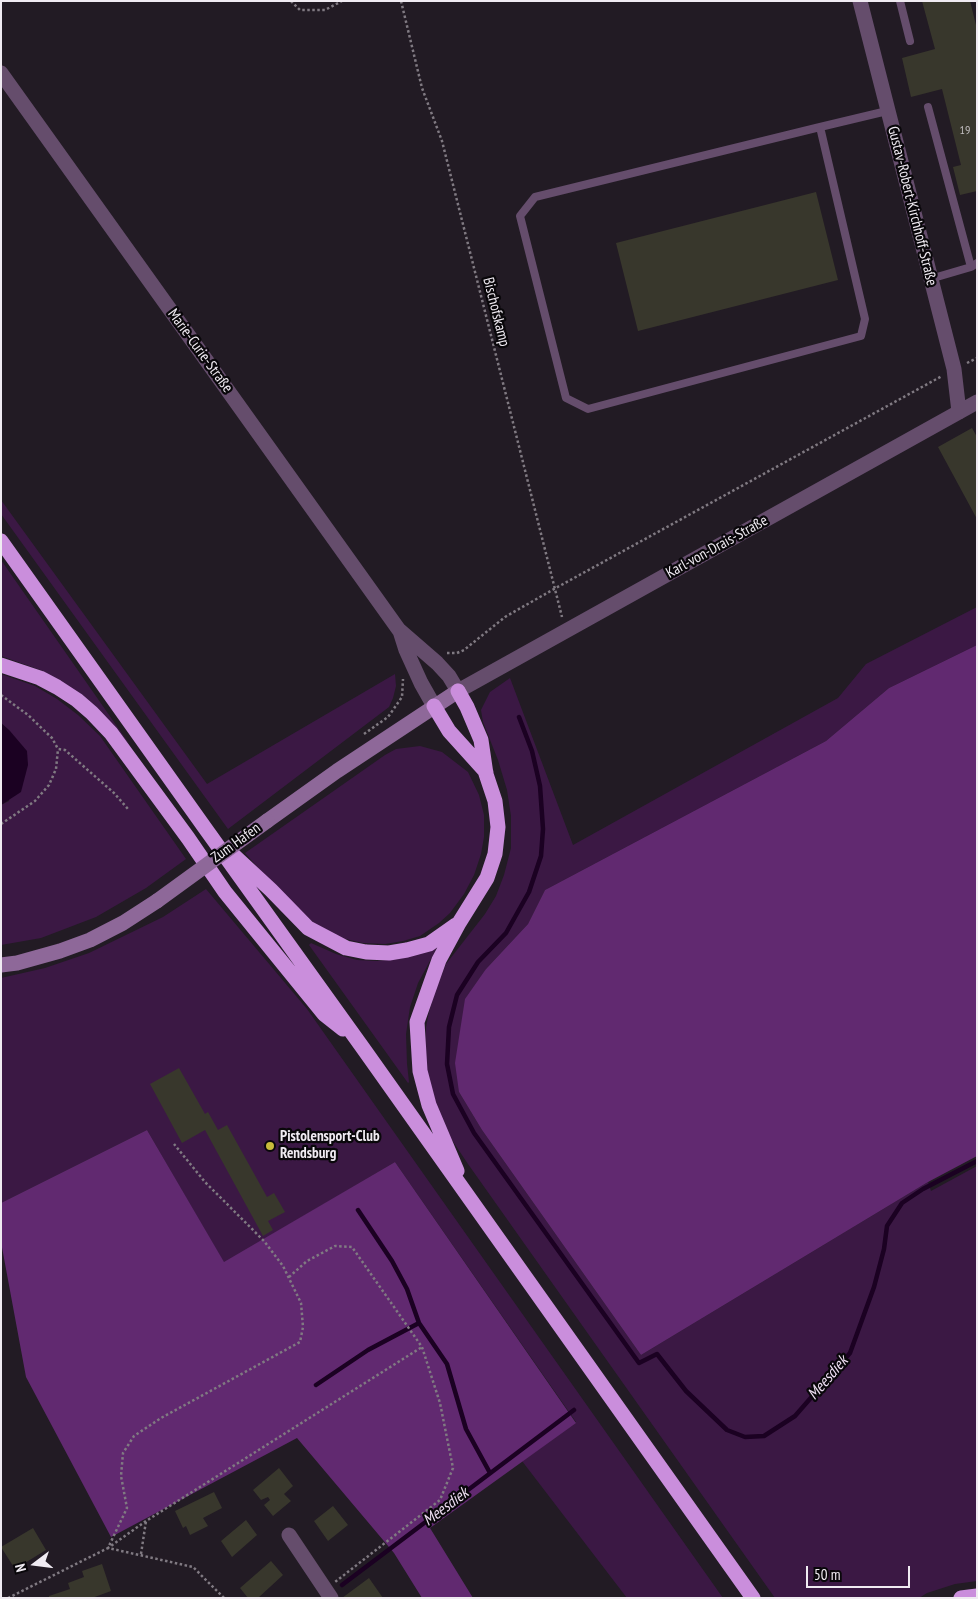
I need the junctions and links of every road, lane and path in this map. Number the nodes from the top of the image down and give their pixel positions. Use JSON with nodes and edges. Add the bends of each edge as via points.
{"nodes":[{"id":1,"x":291,"y":1,"type":"edge"},
{"id":2,"x":342,"y":1,"type":"edge"},
{"id":3,"x":400,"y":1,"type":"edge"},
{"id":4,"x":860,"y":1,"type":"edge"},
{"id":5,"x":900,"y":1,"type":"edge"},
{"id":6,"x":910,"y":41,"type":"dead end"},
{"id":7,"x":1,"y":72,"type":"edge"},
{"id":8,"x":928,"y":107,"type":"dead end"},
{"id":9,"x":887,"y":111,"type":"junction"},
{"id":10,"x":820,"y":128,"type":"junction"},
{"id":11,"x":974,"y":265,"type":"edge"},
{"id":12,"x":930,"y":279,"type":"junction"},
{"id":13,"x":954,"y":369,"type":"junction"},
{"id":14,"x":977,"y":402,"type":"edge"},
{"id":15,"x":959,"y":412,"type":"junction"},
{"id":16,"x":1,"y":541,"type":"edge"},
{"id":17,"x":554,"y":589,"type":"junction"},
{"id":18,"x":399,"y":630,"type":"junction"},
{"id":19,"x":566,"y":631,"type":"junction"},
{"id":20,"x":445,"y":652,"type":"dead end"},
{"id":21,"x":1,"y":665,"type":"edge"},
{"id":22,"x":458,"y":691,"type":"junction"},
{"id":23,"x":1,"y":695,"type":"edge"},
{"id":24,"x":434,"y":706,"type":"junction"},
{"id":25,"x":58,"y":749,"type":"junction"},
{"id":26,"x":486,"y":774,"type":"junction"},
{"id":27,"x":128,"y":809,"type":"dead end"},
{"id":28,"x":1,"y":824,"type":"edge"},
{"id":29,"x":205,"y":828,"type":"junction"},
{"id":30,"x":459,"y":923,"type":"junction"},
{"id":31,"x":1,"y":965,"type":"edge"},
{"id":32,"x":358,"y":1040,"type":"junction"},
{"id":33,"x":174,"y":1144,"type":"dead end"},
{"id":34,"x":468,"y":1198,"type":"junction"},
{"id":35,"x":289,"y":1277,"type":"junction"},
{"id":36,"x":422,"y":1347,"type":"junction"},
{"id":37,"x":146,"y":1521,"type":"junction"},
{"id":38,"x":289,"y":1535,"type":"dead end"},
{"id":39,"x":108,"y":1548,"type":"junction"},
{"id":40,"x":141,"y":1554,"type":"junction"},
{"id":41,"x":735,"y":1573,"type":"junction"},
{"id":42,"x":328,"y":1594,"type":"edge"},
{"id":43,"x":977,"y":1596,"type":"edge"},
{"id":44,"x":8,"y":1598,"type":"edge"},
{"id":45,"x":224,"y":1598,"type":"edge"},
{"id":46,"x":742,"y":1598,"type":"edge"},
{"id":47,"x":753,"y":1598,"type":"edge"},
{"id":48,"x":961,"y":1598,"type":"edge"}],
"edges":[{"from":1,"to":2,"type":"path","via":[[300,10],[325,10]]},
{"from":3,"to":17,"type":"path","name":"Bischofskamp","via":[[422,88],[442,141]]},
{"from":4,"to":9,"type":"street","name":"Gustav-Robert-Kirchhoff-Straße"},
{"from":5,"to":6,"type":"lane"},
{"from":7,"to":18,"type":"street","name":"Marie-Curie-Straße"},
{"from":8,"to":11,"type":"lane"},
{"from":9,"to":10,"type":"lane"},
{"from":9,"to":12,"type":"street","name":"Gustav-Robert-Kirchhoff-Straße"},
{"from":10,"to":10,"type":"lane","via":[[865,319],[861,336],[588,410],[566,398],[520,216],[535,197]]},
{"from":11,"to":12,"type":"lane"},
{"from":12,"to":13,"type":"street","name":"Gustav-Robert-Kirchhoff-Straße"},
{"from":13,"to":15,"type":"street","name":"Gustav-Robert-Kirchhoff-Straße"},
{"from":13,"to":17,"type":"path"},
{"from":14,"to":15,"type":"street","name":"Karl-von-Drais-Straße"},
{"from":15,"to":19,"type":"street","name":"Karl-von-Drais-Straße"},
{"from":16,"to":29,"type":"highway"},
{"from":17,"to":19,"type":"path","name":"Bischofskamp"},
{"from":17,"to":20,"type":"path","via":[[505,617],[464,650],[451,654]]},
{"from":18,"to":22,"type":"street","name":"Marie-Curie-Straße","via":[[437,663]]},
{"from":18,"to":24,"type":"street","name":"Marie-Curie-Straße","via":[[421,684]]},
{"from":19,"to":22,"type":"street","name":"Karl-von-Drais-Straße"},
{"from":21,"to":32,"type":"highway","via":[[57,687],[98,720],[231,900],[324,1014]]},
{"from":22,"to":24,"type":"main road","name":"Zum Hafen"},
{"from":22,"to":26,"type":"highway","via":[[478,733]]},
{"from":23,"to":25,"type":"path","via":[[28,715],[52,738]]},
{"from":24,"to":26,"type":"highway","via":[[449,730]]},
{"from":24,"to":31,"type":"main road","name":"Zum Hafen","bridge":true,"via":[[336,771],[123,923],[60,951]]},
{"from":25,"to":27,"type":"path","via":[[65,750]]},
{"from":25,"to":28,"type":"path","via":[[56,769],[49,785],[36,801]]},
{"from":26,"to":30,"type":"highway","via":[[495,801],[498,827],[495,854],[487,878]]},
{"from":29,"to":30,"type":"highway","via":[[308,928],[346,948],[366,952],[407,950],[428,944]]},
{"from":29,"to":32,"type":"highway"},
{"from":30,"to":34,"type":"highway","via":[[439,960],[417,1022],[420,1071],[429,1105]]},
{"from":32,"to":34,"type":"highway"},
{"from":33,"to":35,"type":"path","via":[[205,1182],[264,1241]]},
{"from":34,"to":41,"type":"highway"},
{"from":35,"to":36,"type":"path","via":[[307,1261],[335,1246],[352,1247]]},
{"from":35,"to":39,"type":"path","via":[[301,1303],[303,1327],[300,1342],[134,1436],[123,1453],[122,1476],[127,1508]]},
{"from":36,"to":37,"type":"path"},
{"from":36,"to":42,"type":"path","via":[[440,1403],[453,1468],[440,1500]]},
{"from":37,"to":39,"type":"path"},
{"from":37,"to":40,"type":"path"},
{"from":38,"to":42,"type":"street"},
{"from":39,"to":40,"type":"path"},
{"from":39,"to":44,"type":"path"},
{"from":40,"to":45,"type":"path","via":[[193,1567]]},
{"from":41,"to":46,"type":"highway"},
{"from":41,"to":47,"type":"highway"},
{"from":43,"to":48,"type":"highway"}]}
